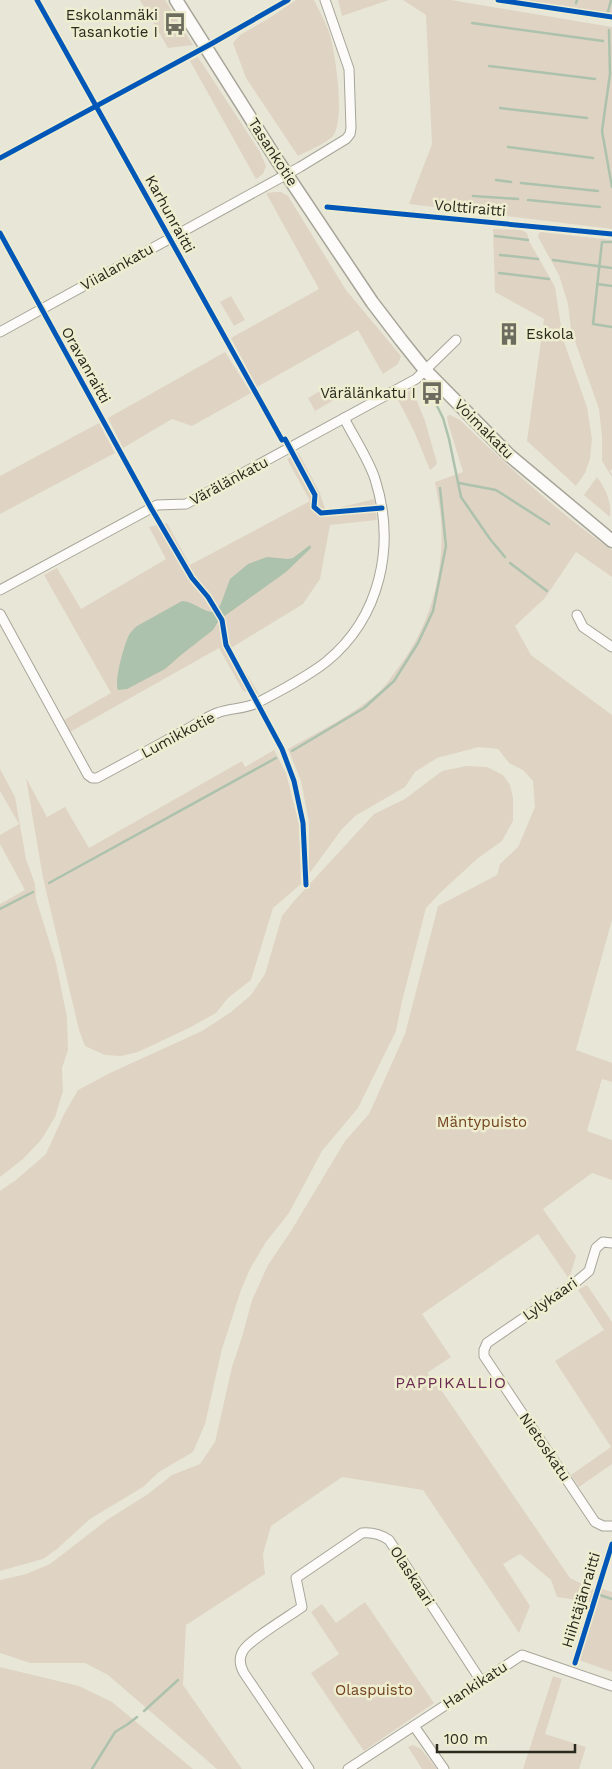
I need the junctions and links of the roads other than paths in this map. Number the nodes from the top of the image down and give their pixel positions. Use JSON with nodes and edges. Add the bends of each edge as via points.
{"nodes":[{"id":1,"x":176,"y":0,"type":"edge"},
{"id":2,"x":325,"y":0,"type":"edge"},
{"id":3,"x":287,"y":174,"type":"junction"},
{"id":4,"x":372,"y":302,"type":"joint"},
{"id":5,"x":0,"y":332,"type":"edge"},
{"id":6,"x":456,"y":340,"type":"dead end"},
{"id":7,"x":425,"y":370,"type":"junction"},
{"id":8,"x":344,"y":418,"type":"junction"},
{"id":9,"x":612,"y":541,"type":"edge"},
{"id":10,"x":0,"y":590,"type":"edge"},
{"id":11,"x":0,"y":614,"type":"edge"},
{"id":12,"x":577,"y":614,"type":"dead end"},
{"id":13,"x":612,"y":647,"type":"edge"},
{"id":14,"x":612,"y":1243,"type":"edge"},
{"id":15,"x":484,"y":1356,"type":"joint"},
{"id":16,"x":612,"y":1526,"type":"edge"},
{"id":17,"x":481,"y":1681,"type":"junction"},
{"id":18,"x":612,"y":1686,"type":"edge"},
{"id":19,"x":414,"y":1726,"type":"junction"},
{"id":20,"x":309,"y":1769,"type":"edge"},
{"id":21,"x":348,"y":1769,"type":"edge"},
{"id":22,"x":444,"y":1769,"type":"edge"}],
"edges":[{"from":1,"to":3,"type":"street","name":"Tasankotie"},
{"from":2,"to":3,"type":"street","name":"Viialankatu","via":[[349,69],[350,134]]},
{"from":3,"to":4,"type":"street","name":"Tasankotie"},
{"from":3,"to":5,"type":"street","name":"Viialankatu"},
{"from":4,"to":7,"type":"street","name":"Voimakatu"},
{"from":6,"to":7,"type":"street","name":"Värälänkatu"},
{"from":7,"to":8,"type":"street","name":"Värälänkatu","via":[[416,379]]},
{"from":7,"to":9,"type":"street","name":"Voimakatu","via":[[509,455]]},
{"from":8,"to":10,"type":"street","name":"Värälänkatu","via":[[186,504],[157,505]]},
{"from":8,"to":11,"type":"street","name":"Lumikkotie","via":[[375,478],[385,541],[382,566],[374,595],[349,638],[327,661],[303,677],[252,705],[217,713],[92,778]]},
{"from":12,"to":13,"type":"street","via":[[583,627]]},
{"from":14,"to":15,"type":"street","name":"Lylykaari","via":[[603,1242],[596,1248],[589,1271],[576,1282],[487,1343]]},
{"from":15,"to":16,"type":"street","name":"Nietoskatu","via":[[594,1522]]},
{"from":17,"to":18,"type":"street","name":"Hankikatu","via":[[522,1654]]},
{"from":17,"to":19,"type":"street","name":"Hankikatu"},
{"from":17,"to":20,"type":"street","name":"Olaskaari","via":[[389,1540],[382,1535],[362,1533],[296,1578],[302,1607],[247,1646],[240,1656],[244,1673]]},
{"from":19,"to":21,"type":"street","name":"Hankikatu"},
{"from":19,"to":22,"type":"street"}]}
